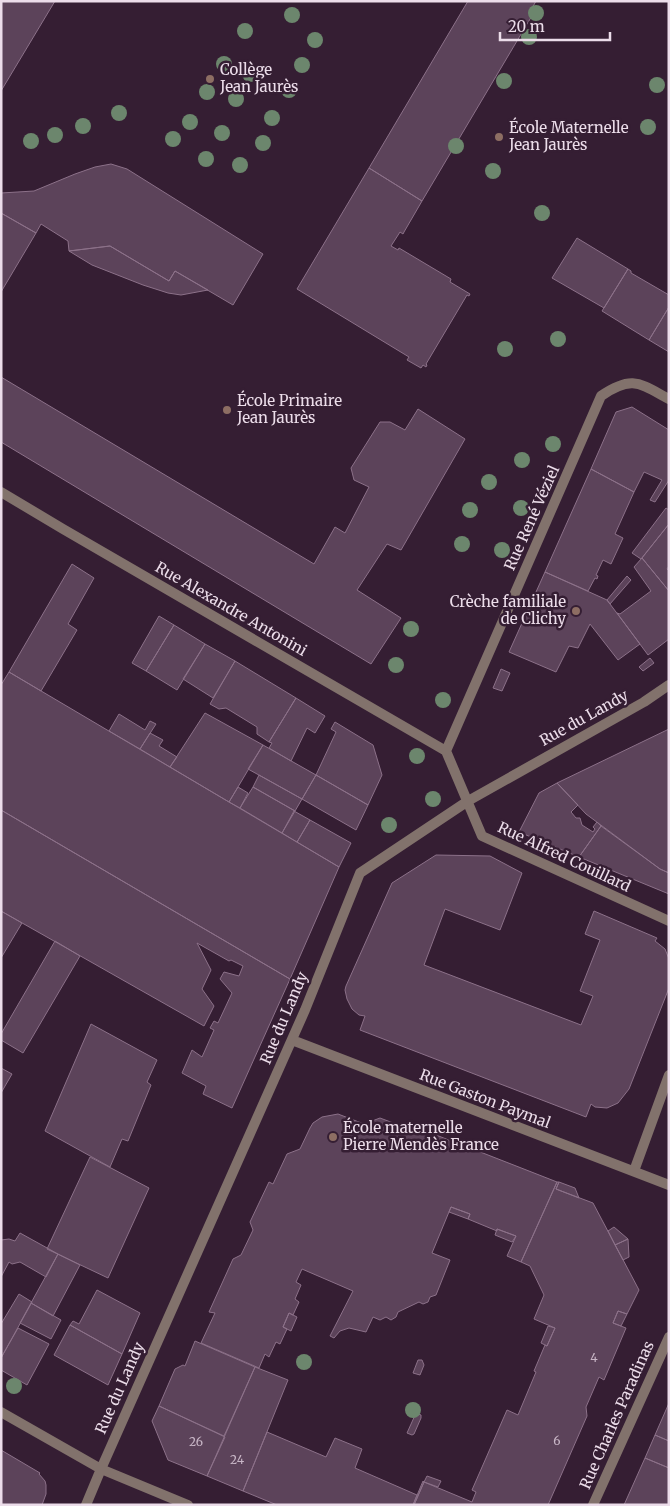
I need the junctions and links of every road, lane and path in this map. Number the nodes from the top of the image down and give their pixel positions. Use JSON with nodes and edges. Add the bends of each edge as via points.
{"nodes":[{"id":1,"x":669,"y":400,"type":"edge"},
{"id":2,"x":1,"y":492,"type":"edge"},
{"id":3,"x":669,"y":685,"type":"edge"},
{"id":4,"x":446,"y":751,"type":"junction"},
{"id":5,"x":468,"y":801,"type":"junction"},
{"id":6,"x":669,"y":921,"type":"edge"},
{"id":7,"x":292,"y":1040,"type":"junction"},
{"id":8,"x":669,"y":1075,"type":"edge"},
{"id":9,"x":634,"y":1171,"type":"junction"},
{"id":10,"x":669,"y":1184,"type":"edge"},
{"id":11,"x":669,"y":1337,"type":"edge"},
{"id":12,"x":1,"y":1412,"type":"edge"},
{"id":13,"x":101,"y":1469,"type":"junction"},
{"id":14,"x":86,"y":1505,"type":"edge"},
{"id":15,"x":188,"y":1505,"type":"edge"},
{"id":16,"x":593,"y":1505,"type":"edge"}],
"edges":[{"from":1,"to":4,"type":"street","name":"Rue René Véziel","via":[[644,385],[630,383],[616,386],[601,396]]},
{"from":2,"to":4,"type":"street","name":"Rue Alexandre Antonini"},
{"from":3,"to":5,"type":"street","name":"Rue du Landy"},
{"from":4,"to":5,"type":"street","name":"Rue Alfred Couillard"},
{"from":5,"to":6,"type":"street","name":"Rue Alfred Couillard","via":[[482,836]]},
{"from":5,"to":7,"type":"street","name":"Rue du Landy","via":[[360,873]]},
{"from":7,"to":9,"type":"street","name":"Rue Gaston Paymal"},
{"from":7,"to":13,"type":"street","name":"Rue du Landy"},
{"from":8,"to":9,"type":"street"},
{"from":9,"to":10,"type":"street","name":"Rue Gaston Paymal"},
{"from":11,"to":16,"type":"street","name":"Rue Charles Paradinas"},
{"from":12,"to":13,"type":"street"},
{"from":13,"to":14,"type":"street","name":"Rue du Landy"},
{"from":13,"to":15,"type":"street"}]}
